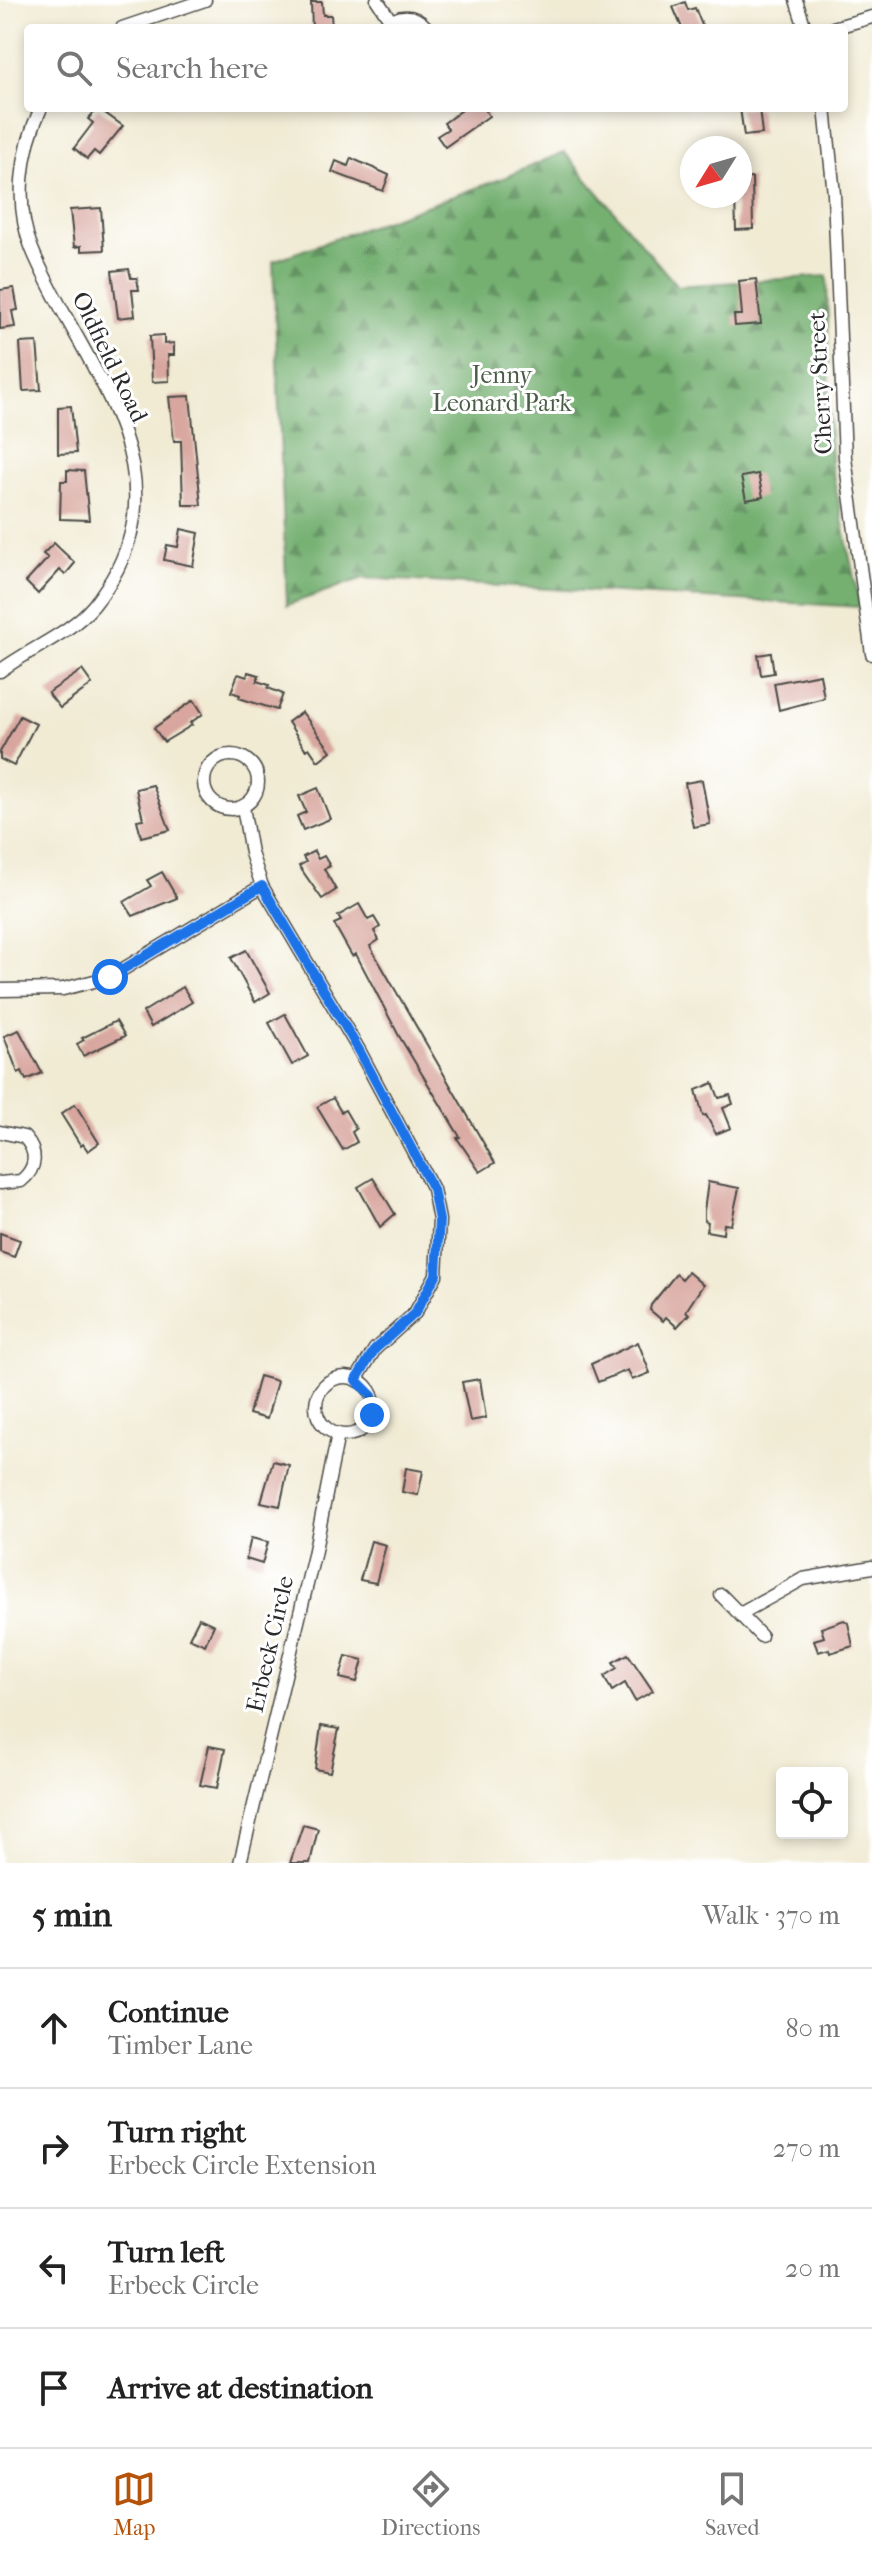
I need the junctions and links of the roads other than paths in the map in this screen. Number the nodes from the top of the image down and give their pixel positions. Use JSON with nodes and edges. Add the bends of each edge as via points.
{"nodes":[{"id":1,"x":205,"y":0,"type":"edge"},
{"id":2,"x":377,"y":0,"type":"edge"},
{"id":3,"x":796,"y":0,"type":"edge"},
{"id":4,"x":872,"y":17,"type":"edge"},
{"id":5,"x":134,"y":24,"type":"edge"},
{"id":6,"x":388,"y":24,"type":"edge"},
{"id":7,"x":422,"y":24,"type":"edge"},
{"id":8,"x":804,"y":24,"type":"edge"},
{"id":9,"x":847,"y":24,"type":"edge"},
{"id":10,"x":39,"y":112,"type":"edge"},
{"id":11,"x":825,"y":112,"type":"edge"},
{"id":12,"x":872,"y":654,"type":"edge"},
{"id":13,"x":0,"y":671,"type":"edge"},
{"id":14,"x":243,"y":807,"type":"junction"},
{"id":15,"x":262,"y":886,"type":"junction"},
{"id":16,"x":0,"y":990,"type":"edge"},
{"id":17,"x":0,"y":1132,"type":"edge"},
{"id":18,"x":0,"y":1183,"type":"edge"},
{"id":19,"x":356,"y":1380,"type":"junction"},
{"id":20,"x":338,"y":1434,"type":"junction"},
{"id":21,"x":872,"y":1567,"type":"edge"},
{"id":22,"x":721,"y":1595,"type":"dead end"},
{"id":23,"x":740,"y":1614,"type":"junction"},
{"id":24,"x":761,"y":1636,"type":"dead end"},
{"id":25,"x":240,"y":1863,"type":"edge"}],
"edges":[{"from":1,"to":5,"type":"street"},
{"from":2,"to":6,"type":"street"},
{"from":3,"to":8,"type":"street"},
{"from":4,"to":9,"type":"street"},
{"from":6,"to":7,"type":"street","via":[[413,17]]},
{"from":10,"to":13,"type":"street","name":"Oldfield Road","via":[[22,179],[31,248],[119,414],[131,454],[135,496],[124,558],[93,607]]},
{"from":11,"to":12,"type":"street","name":"Cherry Street","via":[[845,458]]},
{"from":14,"to":14,"type":"street","via":[[256,794],[258,776],[240,756],[222,756],[208,766],[205,792],[217,806]]},
{"from":14,"to":15,"type":"street"},
{"from":15,"to":16,"type":"street","via":[[110,977],[63,989]]},
{"from":15,"to":19,"type":"street","via":[[433,1189],[439,1220],[436,1275],[415,1313],[375,1349]]},
{"from":17,"to":18,"type":"street","via":[[24,1137],[34,1160],[21,1181]]},
{"from":19,"to":20,"type":"street","via":[[372,1396],[372,1415],[361,1430]]},
{"from":19,"to":20,"type":"street","via":[[338,1378],[318,1394],[319,1420]]},
{"from":20,"to":25,"type":"street","name":"Erbeck Circle"},
{"from":21,"to":23,"type":"street","via":[[803,1579]]},
{"from":22,"to":23,"type":"street"},
{"from":23,"to":24,"type":"street"}]}
